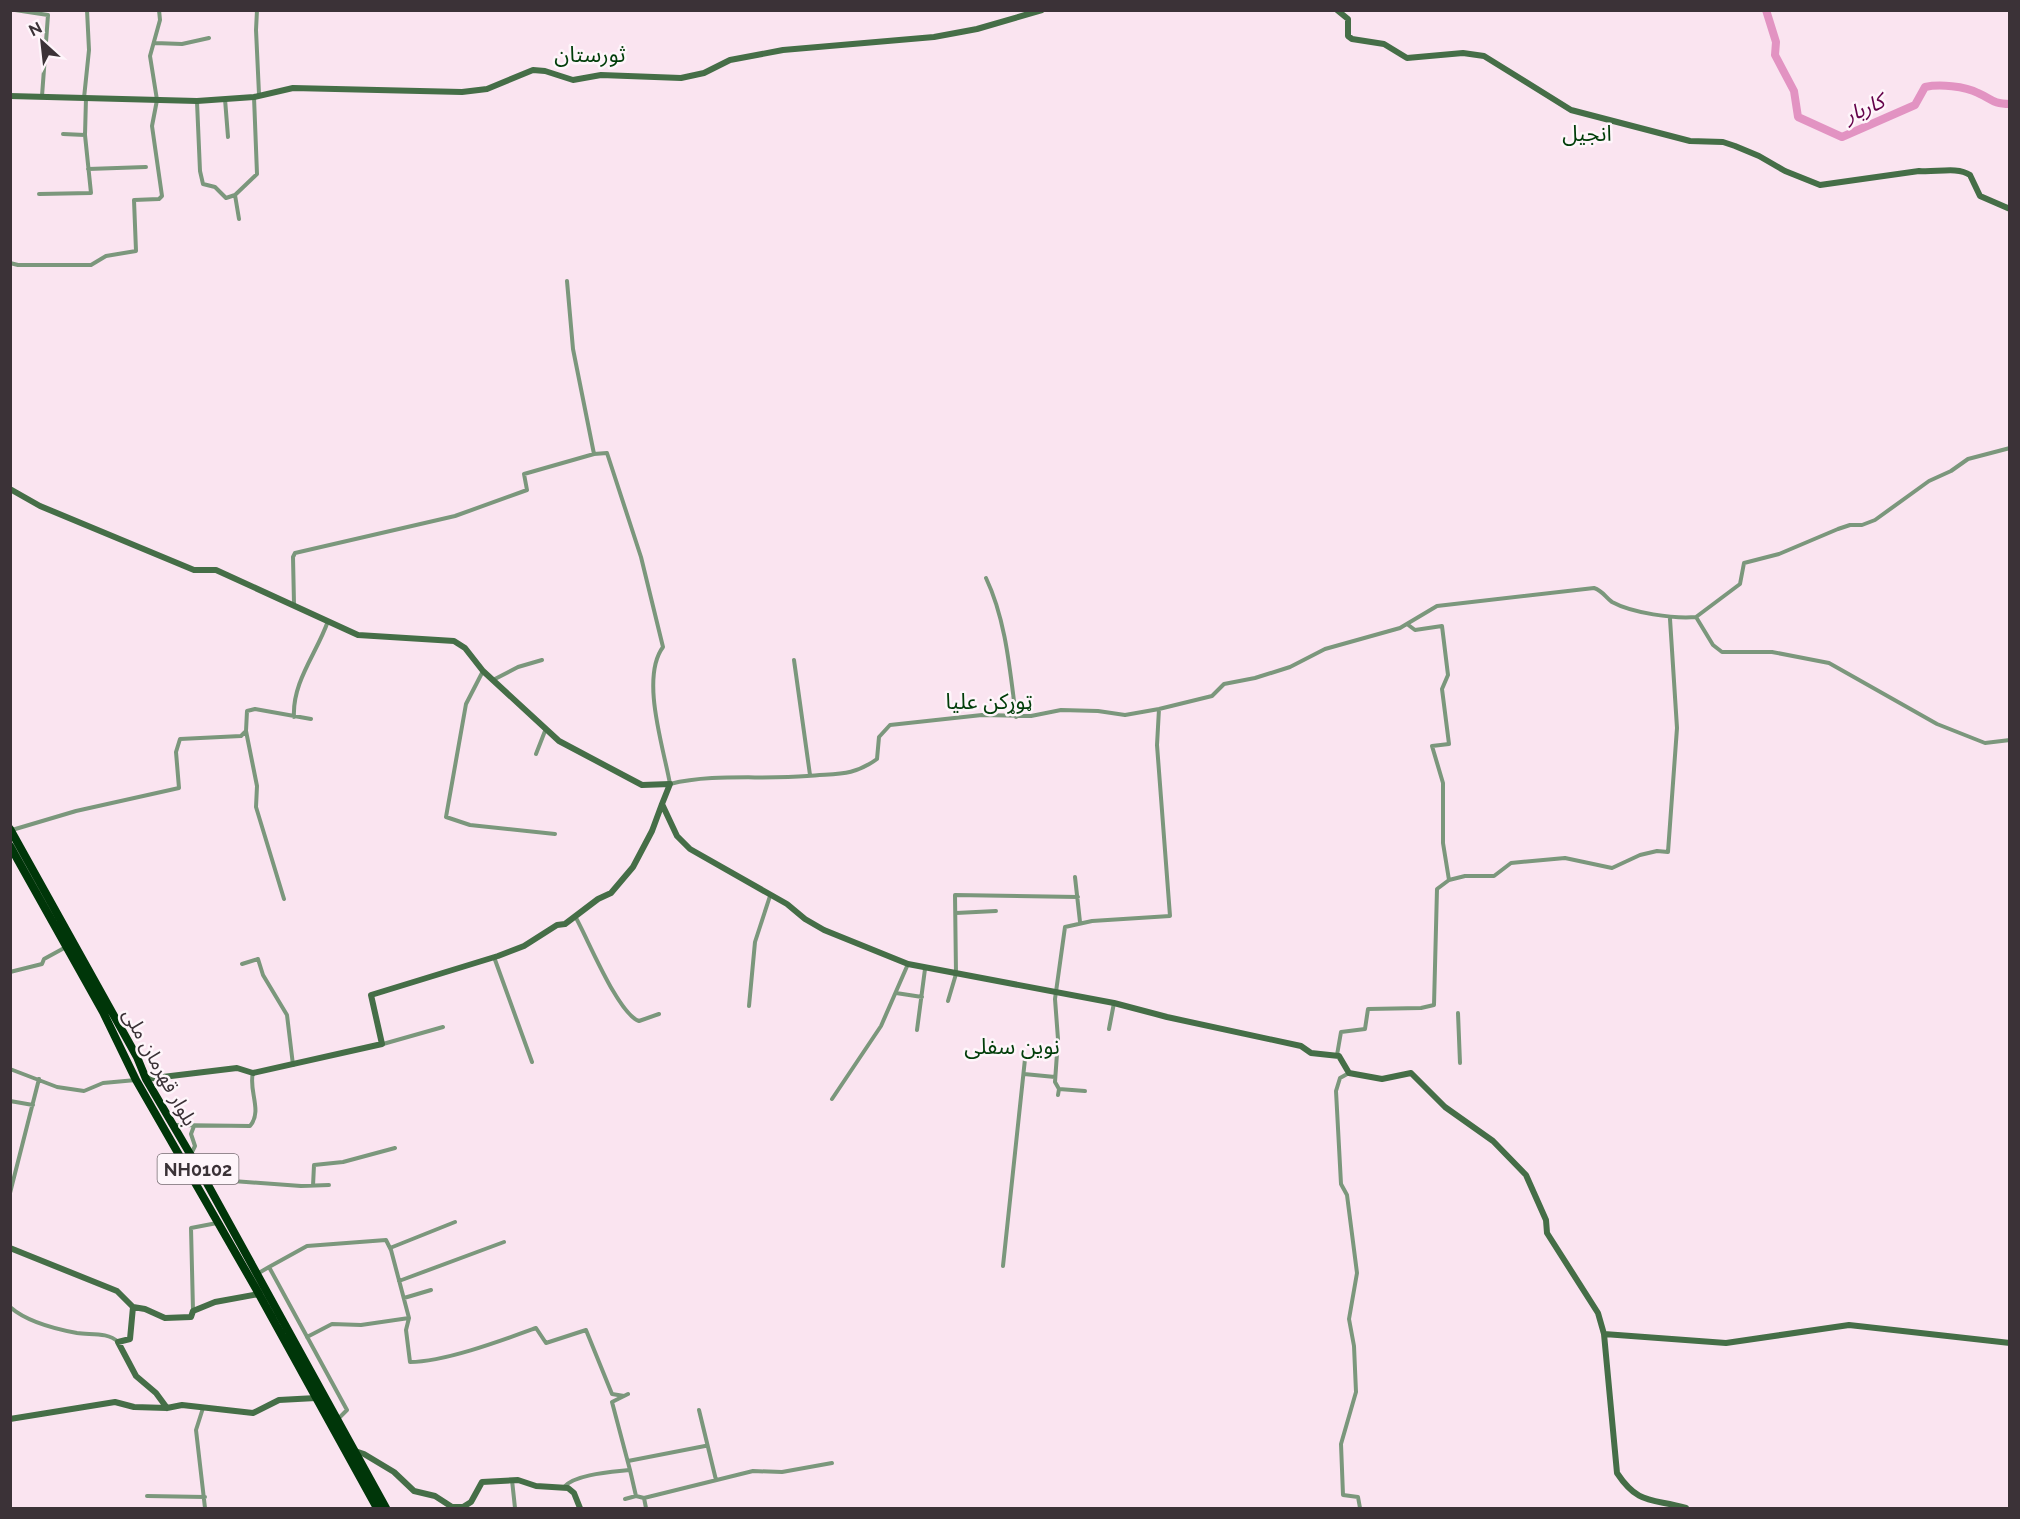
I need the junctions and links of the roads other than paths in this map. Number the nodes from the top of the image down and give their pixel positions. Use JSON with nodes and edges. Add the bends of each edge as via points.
{"nodes":[{"id":1,"x":15,"y":10,"type":"edge"},
{"id":2,"x":87,"y":10,"type":"edge"},
{"id":3,"x":159,"y":10,"type":"edge"},
{"id":4,"x":257,"y":10,"type":"edge"},
{"id":5,"x":1042,"y":10,"type":"edge"},
{"id":6,"x":1337,"y":10,"type":"edge"},
{"id":7,"x":208,"y":38,"type":"dead end"},
{"id":8,"x":155,"y":43,"type":"junction"},
{"id":9,"x":257,"y":95,"type":"junction"},
{"id":10,"x":10,"y":96,"type":"edge"},
{"id":11,"x":42,"y":96,"type":"junction"},
{"id":12,"x":85,"y":98,"type":"junction"},
{"id":13,"x":225,"y":99,"type":"junction"},
{"id":14,"x":157,"y":100,"type":"junction"},
{"id":15,"x":197,"y":101,"type":"junction"},
{"id":16,"x":63,"y":134,"type":"dead end"},
{"id":17,"x":85,"y":135,"type":"junction"},
{"id":18,"x":228,"y":137,"type":"dead end"},
{"id":19,"x":146,"y":167,"type":"dead end"},
{"id":20,"x":88,"y":169,"type":"junction"},
{"id":21,"x":39,"y":194,"type":"dead end"},
{"id":22,"x":235,"y":195,"type":"junction"},
{"id":23,"x":2010,"y":209,"type":"edge"},
{"id":24,"x":239,"y":219,"type":"dead end"},
{"id":25,"x":10,"y":263,"type":"edge"},
{"id":26,"x":567,"y":281,"type":"dead end"},
{"id":27,"x":2010,"y":448,"type":"edge"},
{"id":28,"x":594,"y":454,"type":"junction"},
{"id":29,"x":10,"y":489,"type":"edge"},
{"id":30,"x":986,"y":578,"type":"dead end"},
{"id":31,"x":294,"y":604,"type":"junction"},
{"id":32,"x":1696,"y":617,"type":"junction"},
{"id":33,"x":1670,"y":619,"type":"junction"},
{"id":34,"x":328,"y":621,"type":"junction"},
{"id":35,"x":1407,"y":624,"type":"junction"},
{"id":36,"x":542,"y":660,"type":"dead end"},
{"id":37,"x":794,"y":660,"type":"dead end"},
{"id":38,"x":483,"y":671,"type":"junction"},
{"id":39,"x":493,"y":680,"type":"junction"},
{"id":40,"x":1159,"y":709,"type":"junction"},
{"id":41,"x":294,"y":717,"type":"junction"},
{"id":42,"x":1016,"y":717,"type":"junction"},
{"id":43,"x":311,"y":719,"type":"dead end"},
{"id":44,"x":545,"y":730,"type":"junction"},
{"id":45,"x":246,"y":731,"type":"junction"},
{"id":46,"x":2010,"y":740,"type":"edge"},
{"id":47,"x":536,"y":754,"type":"dead end"},
{"id":48,"x":810,"y":775,"type":"junction"},
{"id":49,"x":670,"y":784,"type":"junction"},
{"id":50,"x":662,"y":804,"type":"junction"},
{"id":51,"x":11,"y":830,"type":"edge"},
{"id":52,"x":555,"y":834,"type":"dead end"},
{"id":53,"x":10,"y":846,"type":"edge"},
{"id":54,"x":1075,"y":877,"type":"dead end"},
{"id":55,"x":1449,"y":880,"type":"junction"},
{"id":56,"x":770,"y":896,"type":"junction"},
{"id":57,"x":1078,"y":897,"type":"junction"},
{"id":58,"x":284,"y":899,"type":"dead end"},
{"id":59,"x":996,"y":911,"type":"dead end"},
{"id":60,"x":956,"y":913,"type":"junction"},
{"id":61,"x":575,"y":916,"type":"junction"},
{"id":62,"x":1080,"y":922,"type":"junction"},
{"id":63,"x":67,"y":947,"type":"junction"},
{"id":64,"x":494,"y":957,"type":"junction"},
{"id":65,"x":242,"y":964,"type":"dead end"},
{"id":66,"x":908,"y":964,"type":"junction"},
{"id":67,"x":925,"y":969,"type":"junction"},
{"id":68,"x":10,"y":972,"type":"edge"},
{"id":69,"x":956,"y":974,"type":"junction"},
{"id":70,"x":896,"y":993,"type":"junction"},
{"id":71,"x":1058,"y":994,"type":"junction"},
{"id":72,"x":922,"y":997,"type":"junction"},
{"id":73,"x":948,"y":1001,"type":"dead end"},
{"id":74,"x":1114,"y":1003,"type":"junction"},
{"id":75,"x":749,"y":1006,"type":"dead end"},
{"id":76,"x":1458,"y":1013,"type":"dead end"},
{"id":77,"x":659,"y":1014,"type":"dead end"},
{"id":78,"x":443,"y":1027,"type":"dead end"},
{"id":79,"x":1109,"y":1029,"type":"dead end"},
{"id":80,"x":917,"y":1030,"type":"dead end"},
{"id":81,"x":382,"y":1044,"type":"junction"},
{"id":82,"x":1337,"y":1055,"type":"junction"},
{"id":83,"x":1025,"y":1059,"type":"dead end"},
{"id":84,"x":532,"y":1062,"type":"dead end"},
{"id":85,"x":1460,"y":1063,"type":"dead end"},
{"id":86,"x":293,"y":1066,"type":"junction"},
{"id":87,"x":10,"y":1069,"type":"edge"},
{"id":88,"x":1348,"y":1073,"type":"junction"},
{"id":89,"x":253,"y":1074,"type":"junction"},
{"id":90,"x":1024,"y":1074,"type":"junction"},
{"id":91,"x":1055,"y":1077,"type":"junction"},
{"id":92,"x":39,"y":1079,"type":"junction"},
{"id":93,"x":146,"y":1079,"type":"junction"},
{"id":94,"x":136,"y":1080,"type":"junction"},
{"id":95,"x":1059,"y":1089,"type":"junction"},
{"id":96,"x":1085,"y":1091,"type":"dead end"},
{"id":97,"x":1058,"y":1095,"type":"dead end"},
{"id":98,"x":832,"y":1099,"type":"dead end"},
{"id":99,"x":10,"y":1101,"type":"edge"},
{"id":100,"x":33,"y":1105,"type":"junction"},
{"id":101,"x":172,"y":1125,"type":"junction"},
{"id":102,"x":194,"y":1125,"type":"junction"},
{"id":103,"x":395,"y":1148,"type":"dead end"},
{"id":104,"x":190,"y":1155,"type":"junction"},
{"id":105,"x":203,"y":1176,"type":"junction"},
{"id":106,"x":193,"y":1178,"type":"junction"},
{"id":107,"x":329,"y":1185,"type":"dead end"},
{"id":108,"x":314,"y":1186,"type":"junction"},
{"id":109,"x":10,"y":1193,"type":"edge"},
{"id":110,"x":455,"y":1222,"type":"dead end"},
{"id":111,"x":219,"y":1223,"type":"junction"},
{"id":112,"x":504,"y":1242,"type":"dead end"},
{"id":113,"x":10,"y":1248,"type":"edge"},
{"id":114,"x":390,"y":1248,"type":"junction"},
{"id":115,"x":1003,"y":1266,"type":"dead end"},
{"id":116,"x":269,"y":1268,"type":"junction"},
{"id":117,"x":257,"y":1274,"type":"junction"},
{"id":118,"x":399,"y":1281,"type":"junction"},
{"id":119,"x":431,"y":1290,"type":"dead end"},
{"id":120,"x":259,"y":1294,"type":"junction"},
{"id":121,"x":404,"y":1298,"type":"junction"},
{"id":122,"x":10,"y":1306,"type":"edge"},
{"id":123,"x":133,"y":1307,"type":"junction"},
{"id":124,"x":193,"y":1311,"type":"junction"},
{"id":125,"x":409,"y":1318,"type":"junction"},
{"id":126,"x":1604,"y":1334,"type":"junction"},
{"id":127,"x":307,"y":1337,"type":"junction"},
{"id":128,"x":118,"y":1342,"type":"junction"},
{"id":129,"x":2010,"y":1343,"type":"edge"},
{"id":130,"x":316,"y":1398,"type":"junction"},
{"id":131,"x":167,"y":1408,"type":"junction"},
{"id":132,"x":203,"y":1408,"type":"junction"},
{"id":133,"x":699,"y":1410,"type":"dead end"},
{"id":134,"x":10,"y":1419,"type":"edge"},
{"id":135,"x":337,"y":1419,"type":"junction"},
{"id":136,"x":705,"y":1446,"type":"junction"},
{"id":137,"x":343,"y":1447,"type":"junction"},
{"id":138,"x":353,"y":1449,"type":"junction"},
{"id":139,"x":628,"y":1461,"type":"junction"},
{"id":140,"x":832,"y":1463,"type":"dead end"},
{"id":141,"x":630,"y":1470,"type":"junction"},
{"id":142,"x":512,"y":1480,"type":"junction"},
{"id":143,"x":716,"y":1480,"type":"junction"},
{"id":144,"x":564,"y":1487,"type":"junction"},
{"id":145,"x":147,"y":1496,"type":"dead end"},
{"id":146,"x":636,"y":1496,"type":"junction"},
{"id":147,"x":205,"y":1497,"type":"junction"},
{"id":148,"x":644,"y":1498,"type":"junction"},
{"id":149,"x":625,"y":1499,"type":"dead end"},
{"id":150,"x":205,"y":1509,"type":"edge"},
{"id":151,"x":376,"y":1509,"type":"edge"},
{"id":152,"x":386,"y":1509,"type":"edge"},
{"id":153,"x":515,"y":1509,"type":"edge"},
{"id":154,"x":580,"y":1509,"type":"edge"},
{"id":155,"x":646,"y":1509,"type":"edge"},
{"id":156,"x":1360,"y":1509,"type":"edge"},
{"id":157,"x":1686,"y":1509,"type":"edge"}],
"edges":[{"from":1,"to":11,"type":"street","via":[[48,15]]},
{"from":2,"to":12,"type":"street"},
{"from":3,"to":8,"type":"street"},
{"from":4,"to":9,"type":"street"},
{"from":5,"to":9,"type":"street","via":[[934,37],[783,50],[730,60],[704,73],[681,78],[601,75],[573,80],[533,70],[487,89],[462,92],[293,88]]},
{"from":6,"to":23,"type":"street","via":[[1348,19],[1348,36],[1352,39],[1384,44],[1407,58],[1463,53],[1484,56],[1571,110],[1689,141],[1729,144],[1820,185],[1919,171],[1959,170],[1970,175],[1980,196]]},
{"from":7,"to":8,"type":"street","via":[[182,44]]},
{"from":8,"to":14,"type":"street","via":[[150,56]]},
{"from":9,"to":13,"type":"street"},
{"from":9,"to":22,"type":"street","via":[[257,174]]},
{"from":10,"to":11,"type":"street"},
{"from":11,"to":12,"type":"street"},
{"from":12,"to":14,"type":"street"},
{"from":12,"to":17,"type":"street"},
{"from":13,"to":15,"type":"street"},
{"from":13,"to":18,"type":"street"},
{"from":14,"to":15,"type":"street"},
{"from":14,"to":25,"type":"street","via":[[152,126],[162,196],[134,200],[136,251],[106,256],[91,265]]},
{"from":15,"to":22,"type":"street","via":[[203,182],[205,186],[216,187],[226,198]]},
{"from":16,"to":17,"type":"street"},
{"from":17,"to":20,"type":"street"},
{"from":19,"to":20,"type":"street"},
{"from":20,"to":21,"type":"street","via":[[90,193]]},
{"from":22,"to":24,"type":"street"},
{"from":26,"to":28,"type":"street","via":[[573,350]]},
{"from":27,"to":32,"type":"street","via":[[1968,459],[1875,520],[1844,526],[1779,554],[1744,563],[1740,584],[1734,591]]},
{"from":28,"to":31,"type":"street","via":[[524,474],[527,490],[455,516],[295,553]]},
{"from":28,"to":49,"type":"street","via":[[607,453],[651,590],[663,647],[656,656],[654,715]]},
{"from":29,"to":31,"type":"street","via":[[40,506],[194,570],[216,570]]},
{"from":30,"to":42,"type":"street","via":[[993,592],[1010,665]]},
{"from":31,"to":34,"type":"street"},
{"from":32,"to":33,"type":"street"},
{"from":32,"to":46,"type":"street","via":[[1713,645],[1722,652],[1772,652],[1829,663],[1937,724],[1985,743]]},
{"from":33,"to":35,"type":"street","via":[[1612,601],[1594,588],[1437,606]]},
{"from":33,"to":55,"type":"street","via":[[1677,728],[1668,852],[1657,850],[1612,868],[1565,858],[1511,863],[1494,876]]},
{"from":34,"to":38,"type":"street","via":[[358,635],[454,641],[465,648]]},
{"from":34,"to":41,"type":"street","via":[[305,668],[293,703]]},
{"from":35,"to":40,"type":"street","via":[[1325,649],[1290,667],[1224,684],[1212,696]]},
{"from":35,"to":55,"type":"street","via":[[1415,630],[1442,626],[1448,675],[1442,689],[1449,744],[1432,746],[1443,783],[1443,843]]},
{"from":36,"to":39,"type":"street"},
{"from":37,"to":48,"type":"street"},
{"from":38,"to":39,"type":"street"},
{"from":38,"to":52,"type":"street","via":[[466,704],[446,817],[470,825]]},
{"from":39,"to":44,"type":"street"},
{"from":40,"to":42,"type":"street","via":[[1125,715],[1061,710]]},
{"from":40,"to":62,"type":"street","via":[[1157,745],[1170,916]]},
{"from":41,"to":43,"type":"street"},
{"from":41,"to":45,"type":"street","via":[[247,711]]},
{"from":42,"to":48,"type":"street","via":[[982,715],[891,725],[879,737],[877,759],[868,765],[834,776]]},
{"from":44,"to":47,"type":"street"},
{"from":44,"to":49,"type":"street","via":[[579,753],[642,785]]},
{"from":45,"to":51,"type":"street","via":[[242,736],[180,739],[176,752],[179,788]]},
{"from":45,"to":58,"type":"street","via":[[257,786],[256,807]]},
{"from":48,"to":49,"type":"street","via":[[693,778]]},
{"from":49,"to":50,"type":"street"},
{"from":50,"to":56,"type":"street","via":[[678,836],[690,849]]},
{"from":50,"to":61,"type":"street","via":[[633,867],[611,893]]},
{"from":51,"to":93,"type":"highway","name":"بلوار قهرمان ملی","number":"NH0102"},
{"from":53,"to":63,"type":"highway","name":"بلوار قهرمان ملی","number":"NH0102"},
{"from":54,"to":57,"type":"street"},
{"from":55,"to":82,"type":"street","via":[[1437,889],[1434,1005],[1368,1009],[1365,1029],[1341,1032]]},
{"from":56,"to":66,"type":"street","via":[[824,930]]},
{"from":56,"to":75,"type":"street","via":[[755,942]]},
{"from":57,"to":60,"type":"street","via":[[955,896]]},
{"from":57,"to":62,"type":"street"},
{"from":59,"to":60,"type":"street"},
{"from":60,"to":69,"type":"street"},
{"from":61,"to":64,"type":"street","via":[[524,946]]},
{"from":61,"to":77,"type":"street","via":[[607,983],[628,1016],[639,1021]]},
{"from":62,"to":71,"type":"street","via":[[1079,926],[1065,927]]},
{"from":63,"to":68,"type":"street","via":[[44,959],[42,964]]},
{"from":63,"to":94,"type":"highway","name":"بلوار قهرمان ملی","number":"NH0102"},
{"from":64,"to":81,"type":"street","via":[[371,995]]},
{"from":64,"to":84,"type":"street"},
{"from":65,"to":86,"type":"street","via":[[258,959],[287,1015]]},
{"from":66,"to":67,"type":"street"},
{"from":66,"to":70,"type":"street"},
{"from":67,"to":69,"type":"street"},
{"from":67,"to":72,"type":"street"},
{"from":69,"to":71,"type":"street"},
{"from":69,"to":73,"type":"street"},
{"from":70,"to":72,"type":"street"},
{"from":70,"to":98,"type":"street","via":[[880,1026]]},
{"from":71,"to":74,"type":"street"},
{"from":71,"to":91,"type":"street"},
{"from":72,"to":80,"type":"street"},
{"from":74,"to":79,"type":"street"},
{"from":74,"to":82,"type":"street","via":[[1301,1046],[1311,1053]]},
{"from":76,"to":85,"type":"street"},
{"from":78,"to":81,"type":"street"},
{"from":81,"to":86,"type":"street"},
{"from":82,"to":88,"type":"street"},
{"from":83,"to":90,"type":"street"},
{"from":86,"to":89,"type":"street"},
{"from":87,"to":92,"type":"street"},
{"from":88,"to":126,"type":"street","via":[[1382,1079],[1411,1073],[1445,1107],[1493,1141],[1526,1175],[1546,1220],[1547,1233],[1598,1313]]},
{"from":88,"to":156,"type":"street","via":[[1340,1078],[1336,1091],[1341,1184],[1347,1196],[1357,1273],[1349,1319],[1356,1392],[1341,1444],[1341,1486],[1343,1495],[1358,1497]]},
{"from":89,"to":93,"type":"street","via":[[237,1068]]},
{"from":89,"to":102,"type":"street","via":[[256,1102],[250,1126]]},
{"from":90,"to":91,"type":"street"},
{"from":90,"to":115,"type":"street"},
{"from":91,"to":95,"type":"street"},
{"from":92,"to":94,"type":"street","via":[[57,1087],[84,1091],[103,1083]]},
{"from":92,"to":100,"type":"street"},
{"from":93,"to":94,"type":"street"},
{"from":93,"to":101,"type":"highway","name":"بلوار قهرمان ملی","number":"NH0102"},
{"from":94,"to":106,"type":"highway","name":"بلوار قهرمان ملی","number":"NH0102"},
{"from":95,"to":96,"type":"street"},
{"from":95,"to":97,"type":"street"},
{"from":99,"to":100,"type":"street"},
{"from":100,"to":109,"type":"street"},
{"from":101,"to":102,"type":"street"},
{"from":101,"to":104,"type":"highway","name":"بلوار قهرمان ملی","number":"NH0102"},
{"from":102,"to":104,"type":"street","via":[[191,1134],[195,1146]]},
{"from":103,"to":108,"type":"street","via":[[315,1165]]},
{"from":104,"to":105,"type":"highway","name":"بلوار قهرمان ملی","number":"NH0102"},
{"from":105,"to":106,"type":"street"},
{"from":105,"to":108,"type":"street"},
{"from":105,"to":117,"type":"highway","name":"بلوار قهرمان ملی","number":"NH0102"},
{"from":106,"to":111,"type":"highway","name":"بلوار قهرمان ملی","number":"NH0102"},
{"from":107,"to":108,"type":"street"},
{"from":110,"to":114,"type":"street"},
{"from":111,"to":120,"type":"highway","name":"بلوار قهرمان ملی","number":"NH0102"},
{"from":111,"to":124,"type":"street","via":[[191,1228]]},
{"from":112,"to":118,"type":"street"},
{"from":113,"to":123,"type":"street","via":[[117,1291]]},
{"from":114,"to":116,"type":"street","via":[[386,1240],[307,1246]]},
{"from":114,"to":118,"type":"street"},
{"from":116,"to":117,"type":"street"},
{"from":116,"to":127,"type":"street"},
{"from":117,"to":135,"type":"highway","name":"بلوار قهرمان ملی","number":"NH0102"},
{"from":118,"to":121,"type":"street"},
{"from":119,"to":121,"type":"street"},
{"from":120,"to":124,"type":"street","via":[[215,1302]]},
{"from":120,"to":130,"type":"highway","name":"بلوار قهرمان ملی","number":"NH0102"},
{"from":121,"to":125,"type":"street"},
{"from":122,"to":128,"type":"street","via":[[21,1316],[76,1332],[103,1334]]},
{"from":123,"to":124,"type":"street","via":[[165,1318],[191,1317]]},
{"from":123,"to":128,"type":"street","via":[[130,1339]]},
{"from":125,"to":127,"type":"street","via":[[361,1325],[332,1324]]},
{"from":125,"to":139,"type":"street","via":[[406,1330],[410,1362],[423,1362],[536,1328],[546,1343],[586,1330],[612,1394],[626,1395],[612,1402]]},
{"from":126,"to":129,"type":"street","via":[[1726,1343],[1849,1325]]},
{"from":126,"to":157,"type":"street","via":[[1617,1473],[1639,1498]]},
{"from":127,"to":135,"type":"street","via":[[347,1410]]},
{"from":128,"to":131,"type":"street","via":[[136,1376]]},
{"from":130,"to":132,"type":"street","via":[[279,1400],[253,1413]]},
{"from":130,"to":137,"type":"highway","name":"بلوار قهرمان ملی","number":"NH0102"},
{"from":131,"to":132,"type":"street"},
{"from":131,"to":134,"type":"street","via":[[115,1402]]},
{"from":132,"to":147,"type":"street","via":[[196,1430]]},
{"from":133,"to":136,"type":"street"},
{"from":135,"to":138,"type":"highway","name":"بلوار قهرمان ملی","number":"NH0102"},
{"from":136,"to":139,"type":"street"},
{"from":136,"to":143,"type":"street"},
{"from":137,"to":138,"type":"street"},
{"from":137,"to":151,"type":"highway","name":"بلوار قهرمان ملی","number":"NH0102"},
{"from":138,"to":142,"type":"street","via":[[394,1472],[414,1491],[435,1496],[452,1507],[471,1502],[482,1482]]},
{"from":138,"to":152,"type":"highway","name":"بلوار قهرمان ملی","number":"NH0102"},
{"from":139,"to":141,"type":"street"},
{"from":140,"to":143,"type":"street"},
{"from":141,"to":144,"type":"street","via":[[569,1481]]},
{"from":141,"to":146,"type":"street"},
{"from":142,"to":144,"type":"street"},
{"from":142,"to":153,"type":"street"},
{"from":143,"to":148,"type":"street"},
{"from":144,"to":154,"type":"street","via":[[574,1493]]},
{"from":145,"to":147,"type":"street"},
{"from":146,"to":148,"type":"street"},
{"from":146,"to":149,"type":"street"},
{"from":147,"to":150,"type":"street"},
{"from":148,"to":155,"type":"street"}]}
